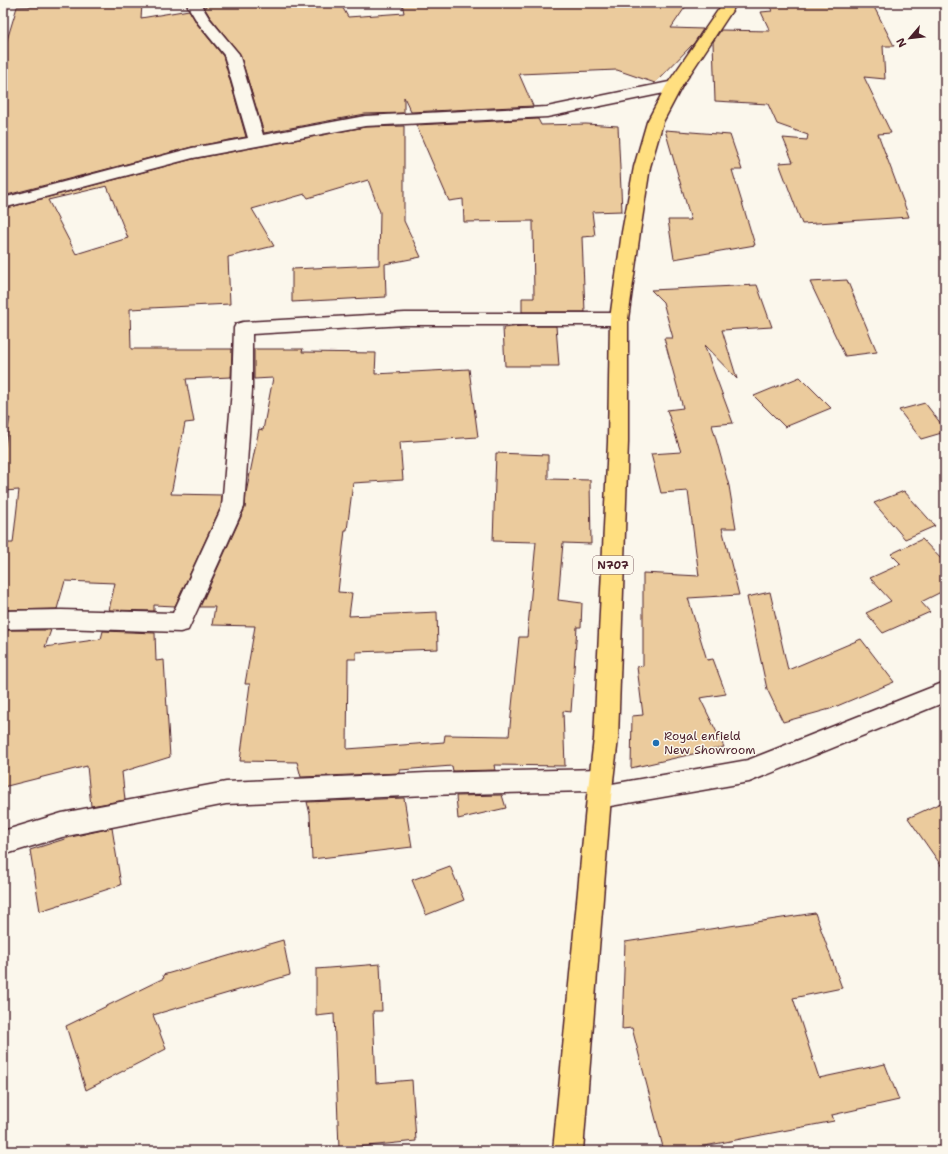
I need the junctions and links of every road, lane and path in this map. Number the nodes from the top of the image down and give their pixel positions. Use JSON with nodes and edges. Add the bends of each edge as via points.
{"nodes":[{"id":1,"x":194,"y":3,"type":"edge"},
{"id":2,"x":730,"y":3,"type":"edge"},
{"id":3,"x":674,"y":86,"type":"junction"},
{"id":4,"x":257,"y":141,"type":"junction"},
{"id":5,"x":3,"y":203,"type":"edge"},
{"id":6,"x":619,"y":319,"type":"junction"},
{"id":7,"x":3,"y":620,"type":"edge"},
{"id":8,"x":945,"y":692,"type":"edge"},
{"id":9,"x":600,"y":789,"type":"junction"},
{"id":10,"x":3,"y":843,"type":"edge"},
{"id":11,"x":568,"y":1151,"type":"edge"}],
"edges":[{"from":1,"to":4,"type":"street","via":[[231,54]]},
{"from":2,"to":3,"type":"highway","number":"N707"},
{"from":3,"to":4,"type":"street","via":[[547,112],[365,121]]},
{"from":3,"to":6,"type":"highway","number":"N707","via":[[654,122],[642,167]]},
{"from":4,"to":5,"type":"street","via":[[192,153]]},
{"from":6,"to":7,"type":"street","via":[[405,319],[243,328],[242,390],[233,507],[180,623]]},
{"from":6,"to":9,"type":"highway","number":"N707","via":[[618,442],[606,739]]},
{"from":8,"to":9,"type":"street","via":[[749,771]]},
{"from":9,"to":10,"type":"street","via":[[427,784],[226,793],[62,825]]},
{"from":9,"to":11,"type":"highway","number":"N707"}]}
